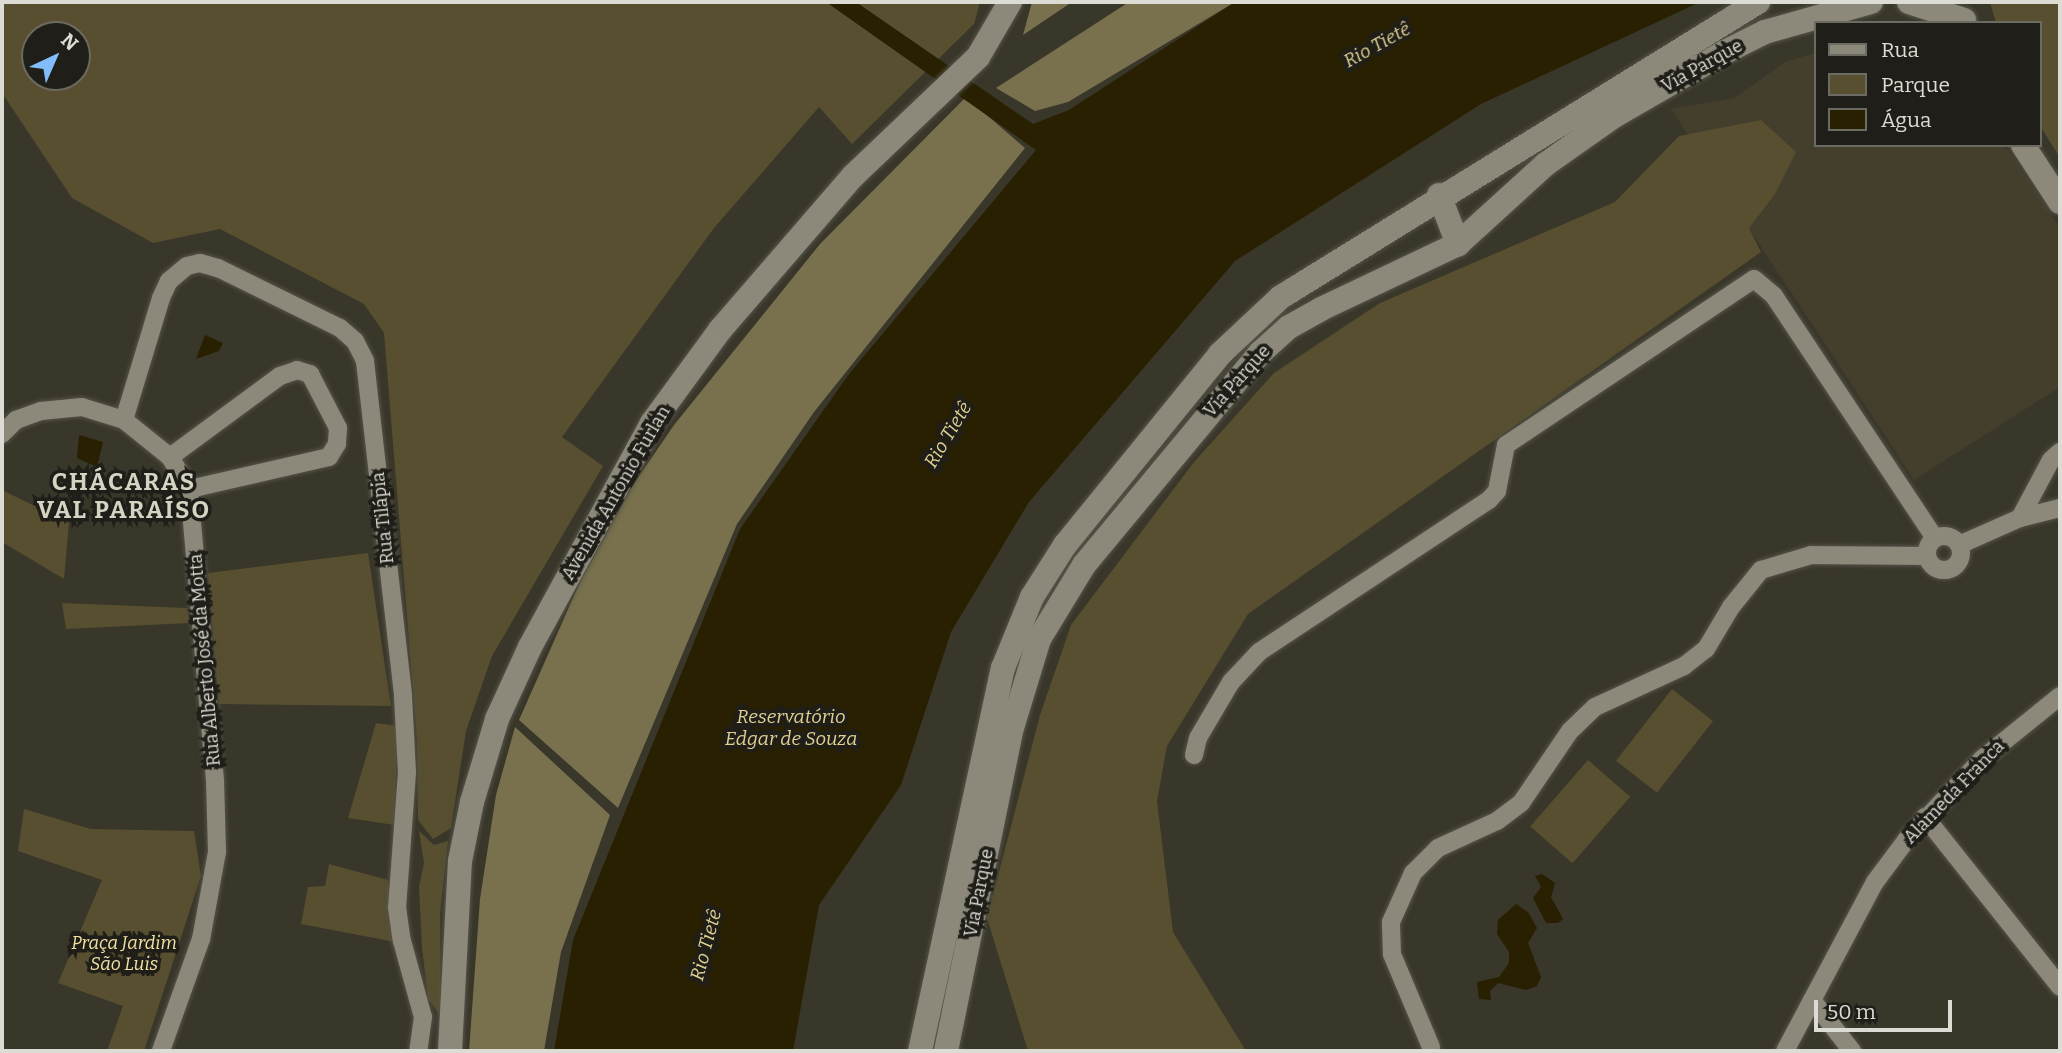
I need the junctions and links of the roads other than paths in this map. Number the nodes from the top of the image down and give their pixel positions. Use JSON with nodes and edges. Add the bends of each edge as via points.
{"nodes":[{"id":1,"x":1010,"y":2,"type":"edge"},
{"id":2,"x":1758,"y":2,"type":"edge"},
{"id":3,"x":1871,"y":2,"type":"edge"},
{"id":4,"x":1909,"y":2,"type":"edge"},
{"id":5,"x":1964,"y":15,"type":"edge"},
{"id":6,"x":2024,"y":147,"type":"edge"},
{"id":7,"x":1439,"y":195,"type":"junction"},
{"id":8,"x":2060,"y":202,"type":"edge"},
{"id":9,"x":1458,"y":244,"type":"junction"},
{"id":10,"x":124,"y":420,"type":"junction"},
{"id":11,"x":2,"y":433,"type":"edge"},
{"id":12,"x":2060,"y":452,"type":"edge"},
{"id":13,"x":170,"y":457,"type":"junction"},
{"id":14,"x":189,"y":489,"type":"junction"},
{"id":15,"x":2060,"y":508,"type":"edge"},
{"id":16,"x":2020,"y":517,"type":"junction"},
{"id":17,"x":1935,"y":538,"type":"junction"},
{"id":18,"x":1959,"y":545,"type":"junction"},
{"id":19,"x":1927,"y":556,"type":"junction"},
{"id":20,"x":2060,"y":696,"type":"edge"},
{"id":21,"x":1194,"y":755,"type":"dead end"},
{"id":22,"x":1925,"y":817,"type":"junction"},
{"id":23,"x":2060,"y":987,"type":"edge"},
{"id":24,"x":1812,"y":1000,"type":"junction"},
{"id":25,"x":1431,"y":1046,"type":"dead end"},
{"id":26,"x":161,"y":1051,"type":"edge"},
{"id":27,"x":418,"y":1051,"type":"edge"},
{"id":28,"x":450,"y":1051,"type":"edge"},
{"id":29,"x":920,"y":1051,"type":"edge"},
{"id":30,"x":946,"y":1051,"type":"edge"},
{"id":31,"x":1785,"y":1051,"type":"edge"},
{"id":32,"x":1853,"y":1051,"type":"edge"}],
"edges":[{"from":1,"to":28,"type":"main road","name":"Avenida Antonio Furlan","via":[[978,57],[853,176],[720,330],[652,424],[536,635],[497,719],[472,802],[460,861]]},
{"from":2,"to":7,"type":"main road","name":"Via Parque"},
{"from":3,"to":9,"type":"main road","name":"Via Parque","via":[[1765,32],[1625,110],[1546,164]]},
{"from":4,"to":5,"type":"main road"},
{"from":6,"to":8,"type":"main road"},
{"from":7,"to":9,"type":"main road"},
{"from":7,"to":29,"type":"main road","name":"Via Parque","via":[[1314,274],[1245,327],[1048,569],[1003,668]]},
{"from":9,"to":30,"type":"main road","name":"Via Parque","via":[[1321,309],[1290,327],[1260,353],[1130,508],[1057,604],[1021,693]]},
{"from":10,"to":11,"type":"street","name":"Rua Alberto José da Motta","via":[[82,407],[41,411],[16,420]]},
{"from":10,"to":13,"type":"street","name":"Rua Alberto José da Motta"},
{"from":10,"to":27,"type":"street","name":"Rua Tilápia","via":[[161,298],[169,281],[187,266],[200,263],[218,268],[340,328],[355,341],[365,360],[403,696],[407,772],[397,907],[423,1017]]},
{"from":12,"to":16,"type":"street"},
{"from":13,"to":14,"type":"street","name":"Rua Alberto José da Motta"},
{"from":13,"to":14,"type":"street","via":[[280,376],[297,370],[310,373],[338,428],[337,444],[329,457]]},
{"from":14,"to":26,"type":"street","name":"Rua Alberto José da Motta","via":[[215,780],[216,852],[201,939]]},
{"from":15,"to":16,"type":"street"},
{"from":16,"to":18,"type":"street"},
{"from":17,"to":18,"type":"street","via":[[1950,537]]},
{"from":17,"to":19,"type":"street"},
{"from":17,"to":21,"type":"street","via":[[1774,296],[1754,279],[1506,445],[1497,491],[1489,500],[1259,652],[1231,682],[1198,737]]},
{"from":18,"to":19,"type":"street","via":[[1961,556],[1952,568],[1942,570]]},
{"from":19,"to":25,"type":"street","via":[[1811,555],[1761,570],[1706,649],[1684,666],[1595,708],[1570,731],[1521,803],[1497,821],[1438,848],[1399,898],[1391,922],[1392,954]]},
{"from":20,"to":22,"type":"street","name":"Alameda Franca","via":[[1982,759]]},
{"from":22,"to":23,"type":"street"},
{"from":22,"to":24,"type":"street","name":"Alameda Franca","via":[[1875,882]]},
{"from":24,"to":31,"type":"street","name":"Alameda Franca"},
{"from":24,"to":32,"type":"street"}]}
